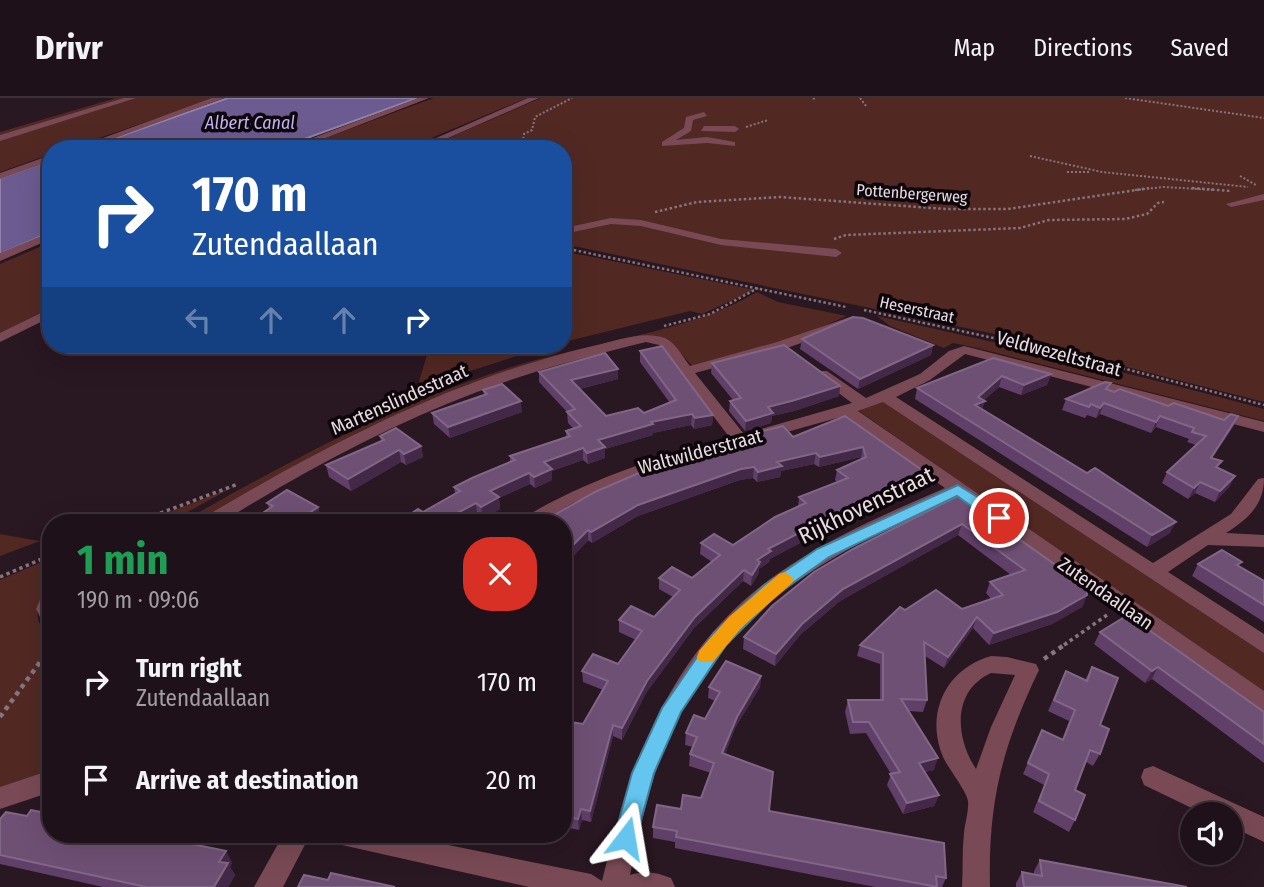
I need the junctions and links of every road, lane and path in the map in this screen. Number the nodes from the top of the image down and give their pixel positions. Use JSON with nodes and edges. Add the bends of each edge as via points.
{"nodes":[{"id":1,"x":132,"y":98,"type":"edge"},
{"id":2,"x":220,"y":98,"type":"edge"},
{"id":3,"x":425,"y":98,"type":"edge"},
{"id":4,"x":535,"y":98,"type":"edge"},
{"id":5,"x":572,"y":98,"type":"edge"},
{"id":6,"x":860,"y":98,"type":"edge"},
{"id":7,"x":1125,"y":98,"type":"edge"},
{"id":8,"x":866,"y":106,"type":"dead end"},
{"id":9,"x":704,"y":114,"type":"dead end"},
{"id":10,"x":1264,"y":118,"type":"edge"},
{"id":11,"x":768,"y":120,"type":"dead end"},
{"id":12,"x":687,"y":129,"type":"junction"},
{"id":13,"x":735,"y":129,"type":"joint"},
{"id":14,"x":0,"y":138,"type":"edge"},
{"id":15,"x":102,"y":140,"type":"edge"},
{"id":16,"x":312,"y":140,"type":"edge"},
{"id":17,"x":436,"y":140,"type":"edge"},
{"id":18,"x":523,"y":140,"type":"edge"},
{"id":19,"x":701,"y":140,"type":"junction"},
{"id":20,"x":732,"y":144,"type":"dead end"},
{"id":21,"x":1030,"y":156,"type":"dead end"},
{"id":22,"x":42,"y":161,"type":"edge"},
{"id":23,"x":1067,"y":172,"type":"dead end"},
{"id":24,"x":1102,"y":172,"type":"junction"},
{"id":25,"x":0,"y":176,"type":"edge"},
{"id":26,"x":1240,"y":176,"type":"dead end"},
{"id":27,"x":1264,"y":190,"type":"edge"},
{"id":28,"x":1251,"y":193,"type":"dead end"},
{"id":29,"x":1260,"y":193,"type":"edge"},
{"id":30,"x":1164,"y":202,"type":"dead end"},
{"id":31,"x":1231,"y":204,"type":"dead end"},
{"id":32,"x":620,"y":222,"type":"junction"},
{"id":33,"x":572,"y":229,"type":"edge"},
{"id":34,"x":42,"y":240,"type":"edge"},
{"id":35,"x":572,"y":250,"type":"edge"},
{"id":36,"x":831,"y":253,"type":"joint"},
{"id":37,"x":0,"y":257,"type":"edge"},
{"id":38,"x":860,"y":310,"type":"dead end"},
{"id":39,"x":848,"y":313,"type":"junction"},
{"id":40,"x":42,"y":317,"type":"edge"},
{"id":41,"x":869,"y":323,"type":"edge"},
{"id":42,"x":963,"y":331,"type":"junction"},
{"id":43,"x":962,"y":337,"type":"dead end"},
{"id":44,"x":0,"y":338,"type":"edge"},
{"id":45,"x":782,"y":345,"type":"junction"},
{"id":46,"x":929,"y":347,"type":"edge"},
{"id":47,"x":953,"y":356,"type":"junction"},
{"id":48,"x":686,"y":371,"type":"junction"},
{"id":49,"x":884,"y":396,"type":"junction"},
{"id":50,"x":1264,"y":405,"type":"edge"},
{"id":51,"x":855,"y":407,"type":"junction"},
{"id":52,"x":1264,"y":427,"type":"edge"},
{"id":53,"x":739,"y":439,"type":"junction"},
{"id":54,"x":243,"y":482,"type":"dead end"},
{"id":55,"x":1264,"y":484,"type":"edge"},
{"id":56,"x":958,"y":489,"type":"junction"},
{"id":57,"x":158,"y":514,"type":"edge"},
{"id":58,"x":222,"y":514,"type":"edge"},
{"id":59,"x":542,"y":514,"type":"edge"},
{"id":60,"x":1206,"y":539,"type":"junction"},
{"id":61,"x":1264,"y":541,"type":"edge"},
{"id":62,"x":42,"y":559,"type":"edge"},
{"id":63,"x":1154,"y":572,"type":"junction"},
{"id":64,"x":0,"y":577,"type":"edge"},
{"id":65,"x":1122,"y":604,"type":"junction"},
{"id":66,"x":1264,"y":645,"type":"edge"},
{"id":67,"x":42,"y":659,"type":"edge"},
{"id":68,"x":1028,"y":670,"type":"junction"},
{"id":69,"x":1264,"y":703,"type":"edge"},
{"id":70,"x":0,"y":717,"type":"edge"},
{"id":71,"x":1153,"y":777,"type":"dead end"},
{"id":72,"x":42,"y":785,"type":"edge"},
{"id":73,"x":0,"y":798,"type":"edge"},
{"id":74,"x":982,"y":800,"type":"junction"},
{"id":75,"x":1264,"y":830,"type":"edge"},
{"id":76,"x":293,"y":843,"type":"edge"},
{"id":77,"x":409,"y":843,"type":"edge"},
{"id":78,"x":268,"y":887,"type":"edge"},
{"id":79,"x":591,"y":887,"type":"edge"},
{"id":80,"x":614,"y":887,"type":"edge"},
{"id":81,"x":632,"y":887,"type":"edge"},
{"id":82,"x":661,"y":887,"type":"edge"},
{"id":83,"x":976,"y":887,"type":"edge"}],
"edges":[{"from":1,"to":14,"type":"street"},
{"from":2,"to":15,"type":"street"},
{"from":3,"to":16,"type":"street"},
{"from":4,"to":17,"type":"street"},
{"from":5,"to":18,"type":"path","via":[[535,117]]},
{"from":6,"to":8,"type":"path"},
{"from":7,"to":10,"type":"path"},
{"from":9,"to":12,"type":"street","via":[[690,119]]},
{"from":11,"to":13,"type":"path"},
{"from":12,"to":13,"type":"street"},
{"from":12,"to":19,"type":"street"},
{"from":12,"to":19,"type":"street","via":[[664,147]]},
{"from":19,"to":20,"type":"street"},
{"from":21,"to":24,"type":"path"},
{"from":22,"to":25,"type":"street"},
{"from":23,"to":24,"type":"path"},
{"from":24,"to":29,"type":"path","via":[[1218,182]]},
{"from":26,"to":27,"type":"path"},
{"from":28,"to":32,"type":"path","name":"Pottenbergerweg","via":[[1155,187],[990,210],[756,195],[678,205]]},
{"from":29,"to":31,"type":"street"},
{"from":30,"to":36,"type":"path","via":[[1147,214],[1125,219],[846,235],[834,239]]},
{"from":32,"to":33,"type":"street"},
{"from":32,"to":36,"type":"street","via":[[657,225],[721,243]]},
{"from":34,"to":37,"type":"street"},
{"from":35,"to":39,"type":"path"},
{"from":38,"to":42,"type":"path","name":"Heserstraat"},
{"from":39,"to":41,"type":"street"},
{"from":39,"to":45,"type":"street"},
{"from":40,"to":44,"type":"street"},
{"from":42,"to":43,"type":"path"},
{"from":42,"to":50,"type":"path","name":"Heserstraat"},
{"from":45,"to":48,"type":"street"},
{"from":45,"to":51,"type":"street","name":"Zutendaallaan"},
{"from":46,"to":47,"type":"street","name":"Veldwezeltstraat"},
{"from":47,"to":49,"type":"street","name":"Waltwilderstraat","via":[[925,377]]},
{"from":47,"to":52,"type":"street","name":"Veldwezeltstraat","via":[[974,351]]},
{"from":48,"to":53,"type":"street","name":"Martenslindestraat"},
{"from":48,"to":58,"type":"street","name":"Martenslindestraat","via":[[664,342],[653,338],[507,374],[359,435]]},
{"from":49,"to":51,"type":"street","name":"Waltwilderstraat"},
{"from":49,"to":63,"type":"street"},
{"from":51,"to":53,"type":"street","name":"Waltwilderstraat"},
{"from":51,"to":56,"type":"street","name":"Zutendaallaan"},
{"from":53,"to":59,"type":"street","name":"Waltwilderstraat","via":[[629,470]]},
{"from":54,"to":57,"type":"path"},
{"from":55,"to":60,"type":"street","via":[[1237,518]]},
{"from":56,"to":65,"type":"street","name":"Zutendaallaan"},
{"from":56,"to":80,"type":"street","name":"Rijkhovenstraat","via":[[804,565],[770,590],[720,640],[661,729],[638,790]]},
{"from":60,"to":61,"type":"street"},
{"from":60,"to":63,"type":"street"},
{"from":62,"to":64,"type":"path"},
{"from":63,"to":66,"type":"street"},
{"from":65,"to":68,"type":"path"},
{"from":65,"to":69,"type":"street","name":"Zutendaallaan"},
{"from":67,"to":70,"type":"path"},
{"from":68,"to":74,"type":"street","via":[[1004,720]]},
{"from":68,"to":74,"type":"street","via":[[985,666],[967,677],[953,699],[948,722],[952,748]]},
{"from":71,"to":75,"type":"street"},
{"from":72,"to":73,"type":"street"},
{"from":74,"to":83,"type":"street","via":[[976,828]]},
{"from":76,"to":78,"type":"street"},
{"from":77,"to":79,"type":"street"},
{"from":81,"to":82,"type":"street"}]}
